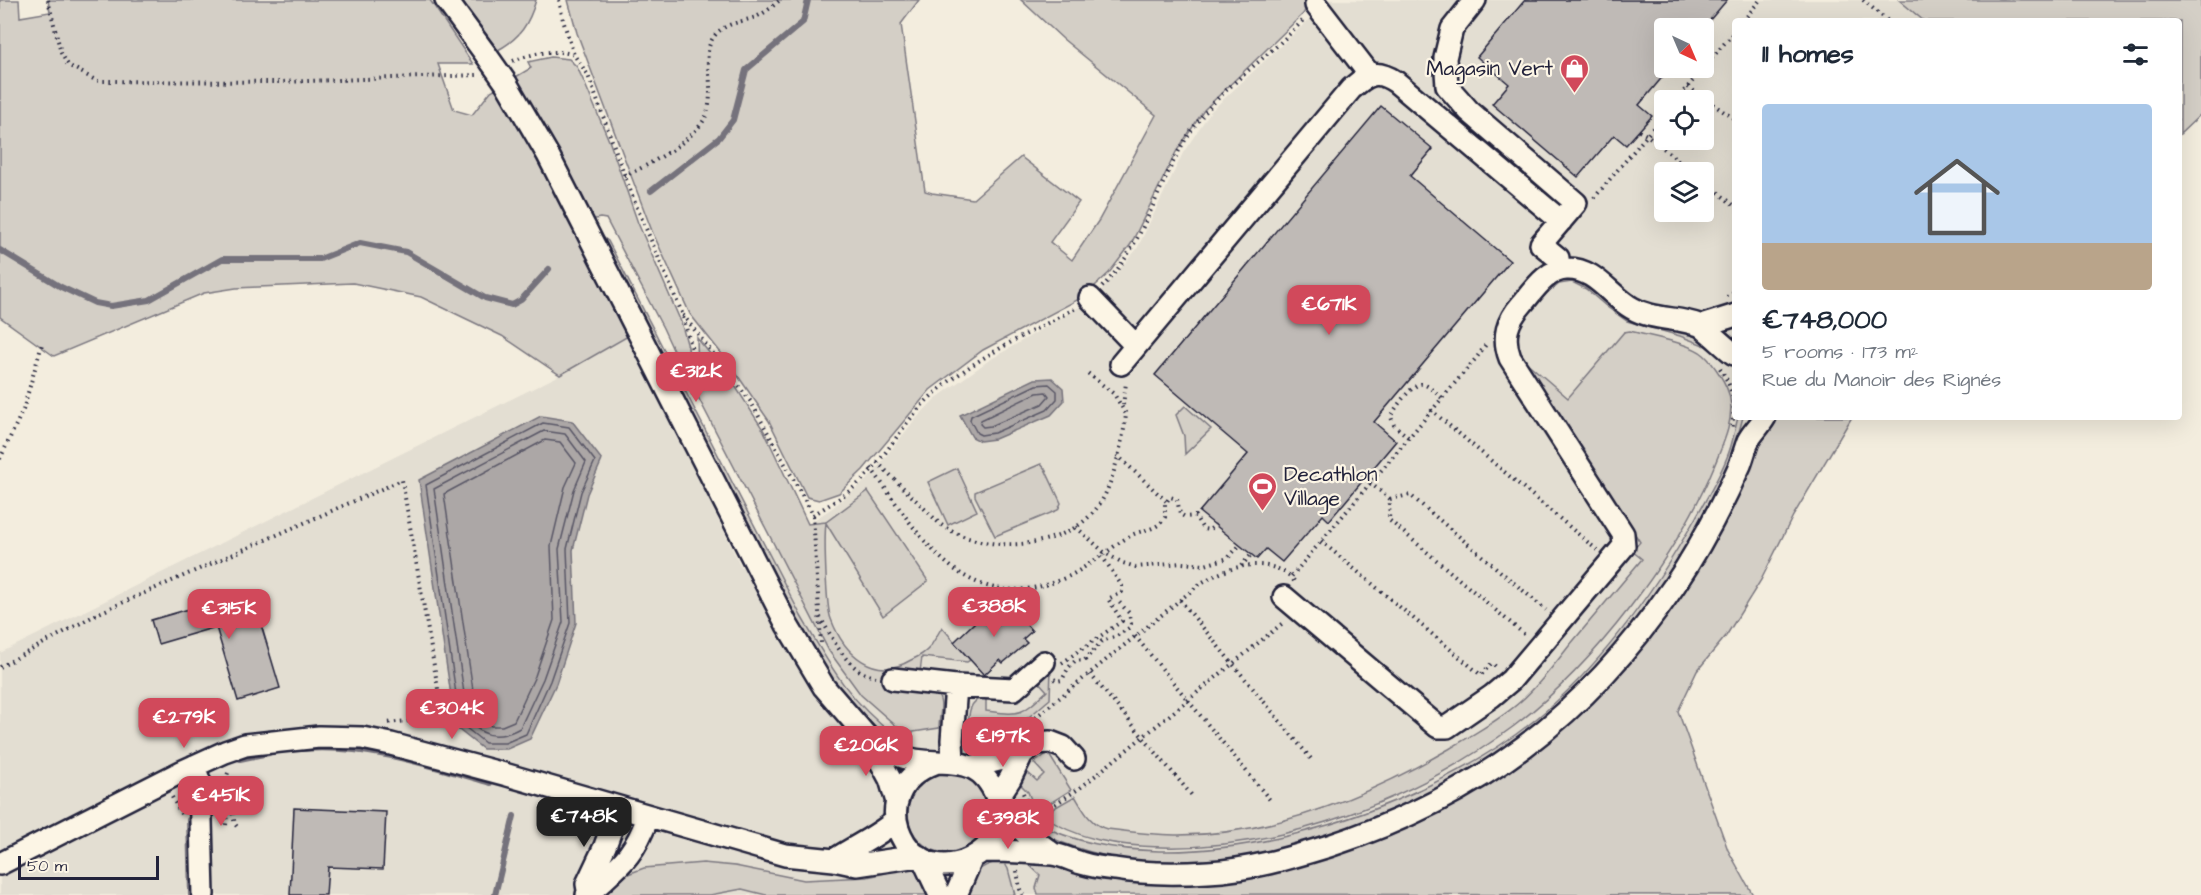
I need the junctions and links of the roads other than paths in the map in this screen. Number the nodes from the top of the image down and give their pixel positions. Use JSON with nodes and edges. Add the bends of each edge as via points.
{"nodes":[{"id":1,"x":446,"y":0,"type":"edge"},
{"id":2,"x":1475,"y":0,"type":"edge"},
{"id":3,"x":1316,"y":5,"type":"road end"},
{"id":4,"x":1370,"y":75,"type":"junction"},
{"id":5,"x":1561,"y":221,"type":"junction"},
{"id":6,"x":1559,"y":270,"type":"junction"},
{"id":7,"x":1090,"y":298,"type":"road end"},
{"id":8,"x":1732,"y":316,"type":"edge"},
{"id":9,"x":1701,"y":326,"type":"junction"},
{"id":10,"x":1732,"y":342,"type":"edge"},
{"id":11,"x":1136,"y":346,"type":"junction"},
{"id":12,"x":1729,"y":360,"type":"edge"},
{"id":13,"x":1121,"y":364,"type":"dead end"},
{"id":14,"x":1748,"y":420,"type":"edge"},
{"id":15,"x":1761,"y":420,"type":"edge"},
{"id":16,"x":1739,"y":438,"type":"junction"},
{"id":17,"x":1287,"y":599,"type":"road end"},
{"id":18,"x":1051,"y":668,"type":"road end"},
{"id":19,"x":893,"y":679,"type":"road end"},
{"id":20,"x":956,"y":686,"type":"junction"},
{"id":21,"x":868,"y":738,"type":"junction"},
{"id":22,"x":1022,"y":754,"type":"junction"},
{"id":23,"x":1074,"y":759,"type":"dead end"},
{"id":24,"x":953,"y":764,"type":"junction"},
{"id":25,"x":197,"y":774,"type":"junction"},
{"id":26,"x":998,"y":804,"type":"junction"},
{"id":27,"x":619,"y":808,"type":"junction"},
{"id":28,"x":896,"y":811,"type":"junction"},
{"id":29,"x":648,"y":817,"type":"junction"},
{"id":30,"x":1053,"y":854,"type":"junction"},
{"id":31,"x":977,"y":855,"type":"junction"},
{"id":32,"x":920,"y":858,"type":"junction"},
{"id":33,"x":834,"y":860,"type":"junction"},
{"id":34,"x":0,"y":864,"type":"edge"},
{"id":35,"x":587,"y":894,"type":"edge"},
{"id":36,"x":204,"y":895,"type":"edge"},
{"id":37,"x":940,"y":895,"type":"edge"},
{"id":38,"x":956,"y":895,"type":"edge"}],
"edges":[{"from":1,"to":21,"type":"street","bridge":true,"via":[[506,83],[548,155],[787,625],[824,687]]},
{"from":2,"to":5,"type":"street","via":[[1452,29],[1445,58],[1447,86],[1469,111],[1576,203]]},
{"from":3,"to":4,"type":"street"},
{"from":4,"to":5,"type":"street","via":[[1378,73],[1396,82]]},
{"from":4,"to":11,"type":"street","via":[[1351,89]]},
{"from":5,"to":6,"type":"street","via":[[1541,244],[1558,258]]},
{"from":6,"to":9,"type":"street","via":[[1583,271],[1640,312]]},
{"from":6,"to":17,"type":"street","via":[[1548,275],[1515,312],[1505,333],[1505,344],[1510,358],[1623,534],[1624,546],[1611,562],[1511,680],[1442,728]]},
{"from":7,"to":11,"type":"street"},
{"from":8,"to":9,"type":"street"},
{"from":9,"to":12,"type":"street"},
{"from":10,"to":12,"type":"street"},
{"from":11,"to":13,"type":"street"},
{"from":14,"to":16,"type":"street"},
{"from":15,"to":16,"type":"street"},
{"from":16,"to":30,"type":"street","via":[[1742,461],[1708,530],[1674,586],[1633,641],[1567,712],[1488,772],[1391,823],[1313,851],[1249,867],[1211,872],[1116,870]]},
{"from":18,"to":20,"type":"street","via":[[1014,689]]},
{"from":19,"to":20,"type":"street"},
{"from":20,"to":24,"type":"street"},
{"from":21,"to":24,"type":"street","via":[[900,756]]},
{"from":21,"to":28,"type":"street","via":[[890,779]]},
{"from":22,"to":23,"type":"street","via":[[1036,742],[1050,742],[1063,747]]},
{"from":22,"to":24,"type":"street"},
{"from":22,"to":26,"type":"street"},
{"from":24,"to":26,"type":"street","via":[[988,780]]},
{"from":24,"to":28,"type":"street","via":[[922,768],[910,777],[902,788]]},
{"from":25,"to":27,"type":"street","via":[[245,745],[319,737],[363,738]]},
{"from":25,"to":34,"type":"street"},
{"from":25,"to":36,"type":"street"},
{"from":26,"to":30,"type":"street","via":[[1015,825]]},
{"from":26,"to":31,"type":"street","via":[[992,840]]},
{"from":27,"to":29,"type":"street"},
{"from":27,"to":35,"type":"street","via":[[587,884]]},
{"from":28,"to":32,"type":"street","via":[[900,834]]},
{"from":28,"to":33,"type":"street","via":[[880,834]]},
{"from":29,"to":33,"type":"street","via":[[785,855]]},
{"from":29,"to":35,"type":"street","via":[[625,861]]},
{"from":30,"to":31,"type":"street"},
{"from":31,"to":32,"type":"street","via":[[955,865]]},
{"from":31,"to":38,"type":"street"},
{"from":32,"to":33,"type":"street","via":[[857,865]]},
{"from":32,"to":37,"type":"street"}]}
